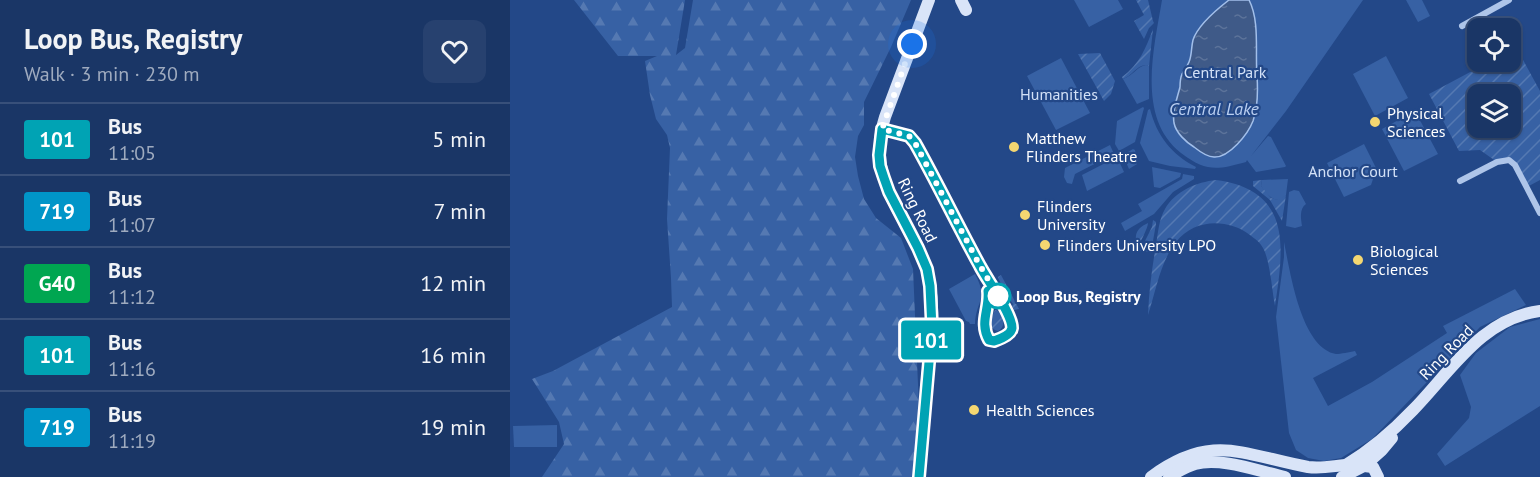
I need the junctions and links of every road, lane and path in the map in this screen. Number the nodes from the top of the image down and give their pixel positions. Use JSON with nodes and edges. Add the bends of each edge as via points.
{"nodes":[{"id":1,"x":929,"y":0,"type":"edge"},
{"id":2,"x":1509,"y":0,"type":"edge"},
{"id":3,"x":1462,"y":26,"type":"dead end"},
{"id":4,"x":882,"y":129,"type":"junction"},
{"id":5,"x":1460,"y":181,"type":"dead end"},
{"id":6,"x":1540,"y":213,"type":"edge"},
{"id":7,"x":987,"y":279,"type":"junction"},
{"id":8,"x":1540,"y":311,"type":"edge"},
{"id":9,"x":1384,"y":441,"type":"junction"},
{"id":10,"x":1290,"y":462,"type":"junction"},
{"id":11,"x":1367,"y":472,"type":"edge"},
{"id":12,"x":1344,"y":474,"type":"edge"},
{"id":13,"x":1280,"y":476,"type":"edge"},
{"id":14,"x":919,"y":477,"type":"edge"},
{"id":15,"x":1151,"y":477,"type":"edge"},
{"id":16,"x":1169,"y":477,"type":"edge"},
{"id":17,"x":1379,"y":477,"type":"edge"}],
"edges":[{"from":1,"to":4,"type":"street","name":"Ring Road"},
{"from":2,"to":3,"type":"street"},
{"from":4,"to":7,"type":"street","via":[[909,136],[915,143]]},
{"from":4,"to":14,"type":"street","name":"Ring Road","via":[[880,166],[927,269],[930,286],[932,328]]},
{"from":5,"to":6,"type":"street","via":[[1509,160]]},
{"from":7,"to":7,"type":"street","via":[[1012,327],[1010,333],[994,341],[989,340],[984,327]]},
{"from":8,"to":9,"type":"street","name":"Ring Road","via":[[1506,320],[1488,332]]},
{"from":9,"to":11,"type":"street","name":"Ring Road"},
{"from":9,"to":12,"type":"street","name":"Ring Road"},
{"from":9,"to":17,"type":"street"},
{"from":10,"to":12,"type":"street","via":[[1333,467]]},
{"from":10,"to":13,"type":"street","via":[[1276,471]]},
{"from":10,"to":15,"type":"street","via":[[1217,449],[1185,456]]},
{"from":11,"to":12,"type":"street","name":"Ring Road"},
{"from":11,"to":17,"type":"street","via":[[1373,467]]},
{"from":13,"to":16,"type":"street","via":[[1206,462]]}]}
